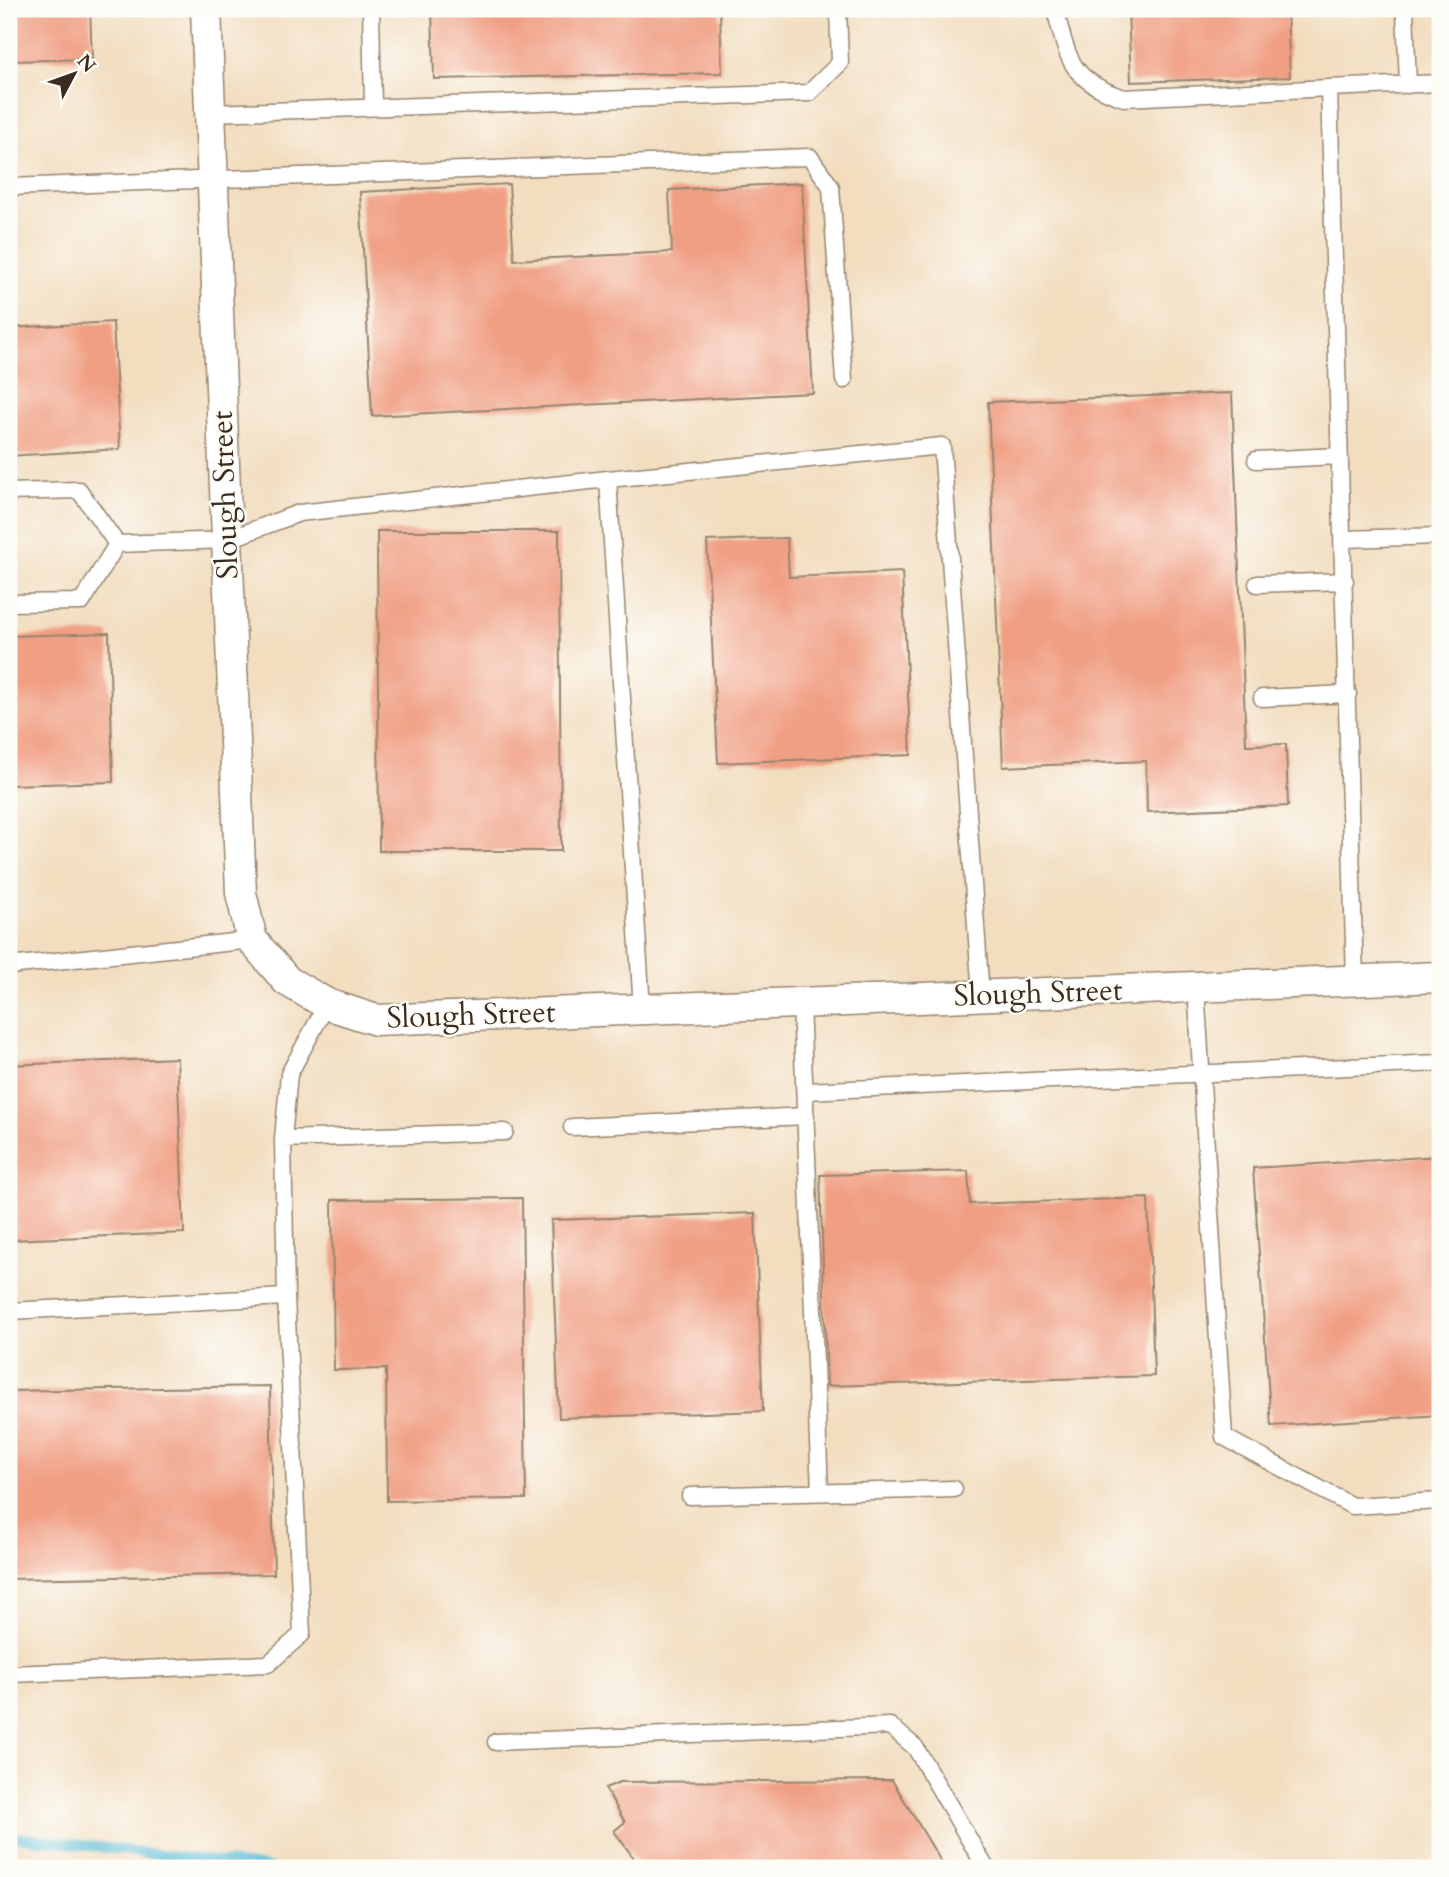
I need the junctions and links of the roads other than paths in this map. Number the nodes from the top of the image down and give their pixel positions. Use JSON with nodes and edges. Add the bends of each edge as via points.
{"nodes":[{"id":1,"x":206,"y":9,"type":"edge"},
{"id":2,"x":371,"y":9,"type":"edge"},
{"id":3,"x":838,"y":9,"type":"edge"},
{"id":4,"x":1055,"y":9,"type":"edge"},
{"id":5,"x":1405,"y":9,"type":"edge"},
{"id":6,"x":1440,"y":83,"type":"edge"},
{"id":7,"x":1408,"y":85,"type":"junction"},
{"id":8,"x":1329,"y":88,"type":"junction"},
{"id":9,"x":373,"y":107,"type":"junction"},
{"id":10,"x":210,"y":113,"type":"junction"},
{"id":11,"x":213,"y":180,"type":"junction"},
{"id":12,"x":9,"y":187,"type":"edge"},
{"id":13,"x":844,"y":380,"type":"dead end"},
{"id":14,"x":1338,"y":456,"type":"junction"},
{"id":15,"x":1256,"y":460,"type":"dead end"},
{"id":16,"x":608,"y":480,"type":"junction"},
{"id":17,"x":9,"y":492,"type":"edge"},
{"id":18,"x":1440,"y":536,"type":"edge"},
{"id":19,"x":1344,"y":539,"type":"junction"},
{"id":20,"x":227,"y":540,"type":"junction"},
{"id":21,"x":117,"y":544,"type":"junction"},
{"id":22,"x":1345,"y":581,"type":"junction"},
{"id":23,"x":1257,"y":584,"type":"dead end"},
{"id":24,"x":9,"y":603,"type":"edge"},
{"id":25,"x":1348,"y":694,"type":"junction"},
{"id":26,"x":1262,"y":698,"type":"dead end"},
{"id":27,"x":252,"y":940,"type":"junction"},
{"id":28,"x":9,"y":966,"type":"edge"},
{"id":29,"x":1440,"y":977,"type":"edge"},
{"id":30,"x":1355,"y":981,"type":"junction"},
{"id":31,"x":1196,"y":987,"type":"junction"},
{"id":32,"x":981,"y":996,"type":"junction"},
{"id":33,"x":801,"y":1003,"type":"junction"},
{"id":34,"x":327,"y":1004,"type":"junction"},
{"id":35,"x":642,"y":1009,"type":"junction"},
{"id":36,"x":1440,"y":1063,"type":"edge"},
{"id":37,"x":1200,"y":1073,"type":"junction"},
{"id":38,"x":805,"y":1091,"type":"junction"},
{"id":39,"x":806,"y":1116,"type":"junction"},
{"id":40,"x":572,"y":1127,"type":"dead end"},
{"id":41,"x":505,"y":1132,"type":"dead end"},
{"id":42,"x":284,"y":1139,"type":"junction"},
{"id":43,"x":286,"y":1297,"type":"junction"},
{"id":44,"x":9,"y":1311,"type":"edge"},
{"id":45,"x":954,"y":1489,"type":"dead end"},
{"id":46,"x":820,"y":1492,"type":"junction"},
{"id":47,"x":690,"y":1496,"type":"dead end"},
{"id":48,"x":1440,"y":1501,"type":"edge"},
{"id":49,"x":9,"y":1674,"type":"edge"},
{"id":50,"x":496,"y":1742,"type":"dead end"},
{"id":51,"x":986,"y":1868,"type":"edge"}],
"edges":[{"from":1,"to":10,"type":"street","name":"Slough Street"},
{"from":2,"to":9,"type":"lane"},
{"from":3,"to":9,"type":"lane","via":[[840,63],[809,93]]},
{"from":4,"to":8,"type":"lane","via":[[1069,60],[1094,89],[1124,98]]},
{"from":5,"to":7,"type":"lane"},
{"from":6,"to":7,"type":"lane"},
{"from":7,"to":8,"type":"lane"},
{"from":8,"to":14,"type":"lane"},
{"from":9,"to":10,"type":"lane"},
{"from":10,"to":11,"type":"street","name":"Slough Street"},
{"from":11,"to":12,"type":"lane"},
{"from":11,"to":13,"type":"lane","via":[[810,157],[831,187]]},
{"from":11,"to":20,"type":"street","name":"Slough Street"},
{"from":14,"to":15,"type":"lane"},
{"from":14,"to":19,"type":"lane"},
{"from":16,"to":20,"type":"lane","via":[[299,513]]},
{"from":16,"to":32,"type":"lane","via":[[942,446]]},
{"from":16,"to":35,"type":"lane"},
{"from":17,"to":21,"type":"lane","via":[[79,489]]},
{"from":18,"to":19,"type":"lane"},
{"from":19,"to":22,"type":"lane"},
{"from":20,"to":21,"type":"lane"},
{"from":20,"to":27,"type":"street","name":"Slough Street","via":[[241,893]]},
{"from":21,"to":24,"type":"lane","via":[[82,602]]},
{"from":22,"to":23,"type":"lane"},
{"from":22,"to":25,"type":"lane"},
{"from":25,"to":26,"type":"lane"},
{"from":25,"to":30,"type":"lane"},
{"from":27,"to":28,"type":"lane"},
{"from":27,"to":34,"type":"street","name":"Slough Street","via":[[286,981]]},
{"from":29,"to":30,"type":"street","name":"Slough Street"},
{"from":30,"to":31,"type":"street","name":"Slough Street"},
{"from":31,"to":32,"type":"street","name":"Slough Street"},
{"from":31,"to":37,"type":"lane"},
{"from":32,"to":33,"type":"street","name":"Slough Street"},
{"from":33,"to":35,"type":"street","name":"Slough Street"},
{"from":33,"to":38,"type":"lane"},
{"from":34,"to":35,"type":"street","name":"Slough Street","via":[[376,1020]]},
{"from":34,"to":42,"type":"lane","via":[[289,1074]]},
{"from":36,"to":37,"type":"lane"},
{"from":37,"to":38,"type":"lane"},
{"from":37,"to":48,"type":"lane","via":[[1224,1437],[1352,1506]]},
{"from":38,"to":39,"type":"lane"},
{"from":39,"to":40,"type":"lane"},
{"from":39,"to":46,"type":"lane"},
{"from":41,"to":42,"type":"lane"},
{"from":42,"to":43,"type":"lane"},
{"from":43,"to":44,"type":"lane"},
{"from":43,"to":49,"type":"lane","via":[[302,1634],[268,1664]]},
{"from":45,"to":46,"type":"lane"},
{"from":46,"to":47,"type":"lane"},
{"from":50,"to":51,"type":"lane","via":[[890,1726],[915,1747]]}]}
